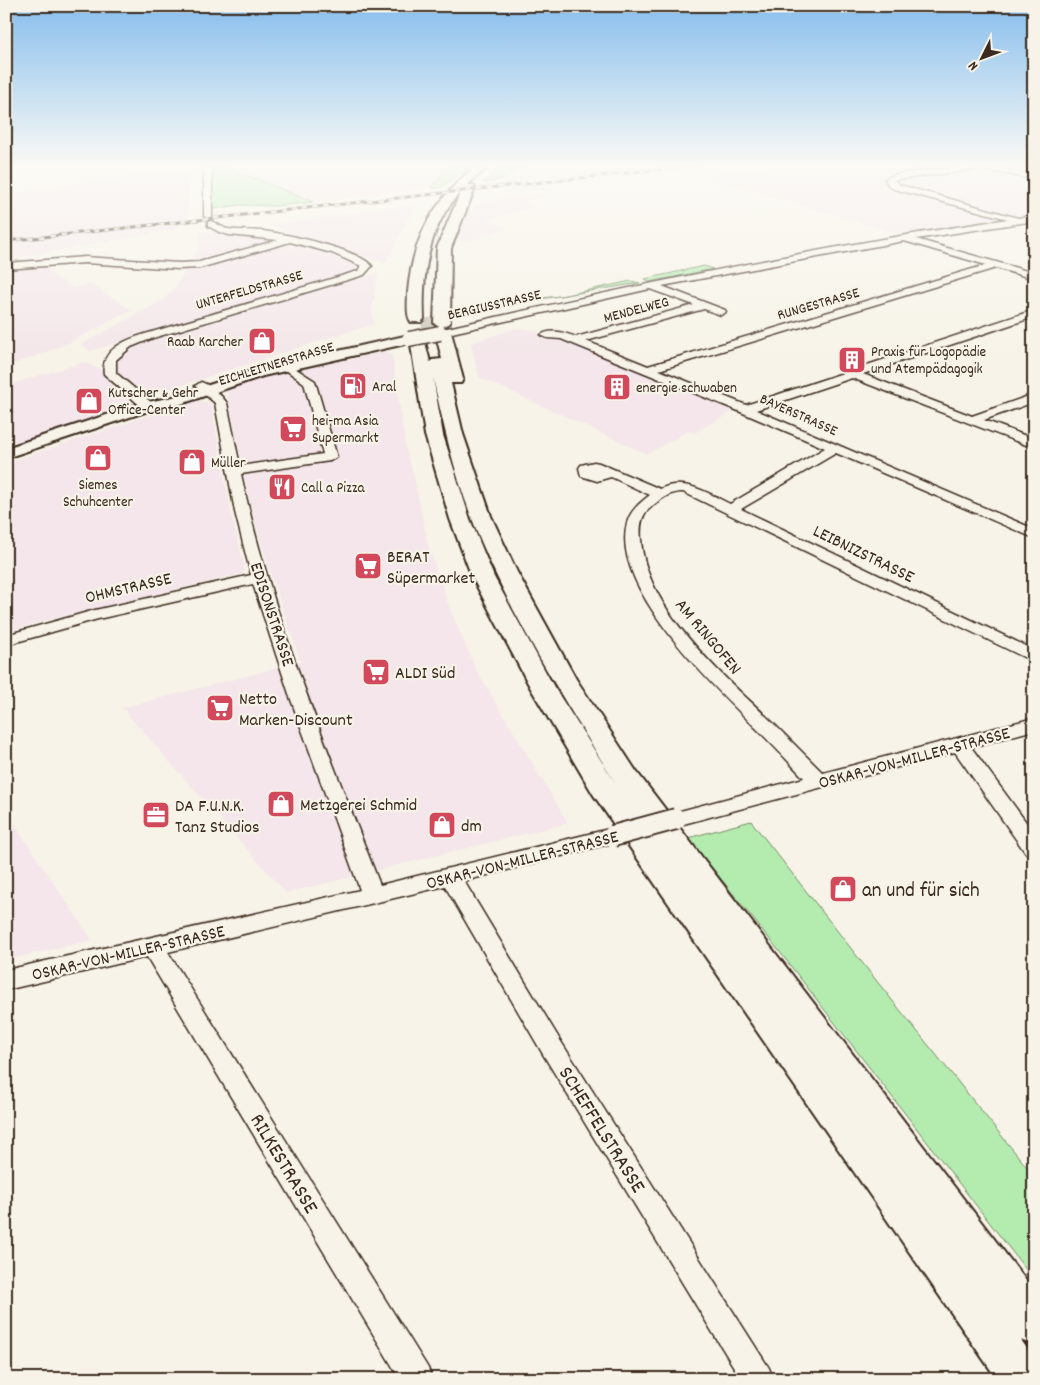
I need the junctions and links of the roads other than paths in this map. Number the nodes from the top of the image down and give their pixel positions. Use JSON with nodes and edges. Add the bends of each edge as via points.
{"nodes":[{"id":1,"x":219,"y":230,"type":"edge"},
{"id":2,"x":429,"y":230,"type":"edge"},
{"id":3,"x":451,"y":230,"type":"edge"},
{"id":4,"x":957,"y":230,"type":"edge"},
{"id":5,"x":901,"y":238,"type":"junction"},
{"id":6,"x":290,"y":240,"type":"junction"},
{"id":7,"x":996,"y":265,"type":"junction"},
{"id":8,"x":6,"y":266,"type":"edge"},
{"id":9,"x":1034,"y":276,"type":"edge"},
{"id":10,"x":652,"y":286,"type":"junction"},
{"id":11,"x":401,"y":306,"type":"dead end"},
{"id":12,"x":704,"y":306,"type":"junction"},
{"id":13,"x":721,"y":312,"type":"dead end"},
{"id":14,"x":1034,"y":313,"type":"edge"},
{"id":15,"x":424,"y":331,"type":"junction"},
{"id":16,"x":547,"y":335,"type":"dead end"},
{"id":17,"x":575,"y":341,"type":"junction"},
{"id":18,"x":287,"y":366,"type":"junction"},
{"id":19,"x":648,"y":370,"type":"junction"},
{"id":20,"x":853,"y":374,"type":"junction"},
{"id":21,"x":204,"y":388,"type":"junction"},
{"id":22,"x":1034,"y":398,"type":"edge"},
{"id":23,"x":150,"y":406,"type":"junction"},
{"id":24,"x":746,"y":409,"type":"junction"},
{"id":25,"x":972,"y":420,"type":"junction"},
{"id":26,"x":1034,"y":444,"type":"edge"},
{"id":27,"x":835,"y":448,"type":"junction"},
{"id":28,"x":6,"y":453,"type":"edge"},
{"id":29,"x":234,"y":471,"type":"junction"},
{"id":30,"x":604,"y":473,"type":"dead end"},
{"id":31,"x":676,"y":486,"type":"joint"},
{"id":32,"x":660,"y":494,"type":"junction"},
{"id":33,"x":731,"y":509,"type":"junction"},
{"id":34,"x":470,"y":517,"type":"junction"},
{"id":35,"x":1034,"y":534,"type":"edge"},
{"id":36,"x":260,"y":578,"type":"junction"},
{"id":37,"x":6,"y":640,"type":"edge"},
{"id":38,"x":1034,"y":657,"type":"edge"},
{"id":39,"x":1034,"y":724,"type":"edge"},
{"id":40,"x":959,"y":744,"type":"junction"},
{"id":41,"x":820,"y":782,"type":"junction"},
{"id":42,"x":1034,"y":849,"type":"edge"},
{"id":43,"x":450,"y":877,"type":"junction"},
{"id":44,"x":373,"y":896,"type":"junction"},
{"id":45,"x":153,"y":947,"type":"junction"},
{"id":46,"x":6,"y":980,"type":"edge"},
{"id":47,"x":1034,"y":1325,"type":"edge"},
{"id":48,"x":417,"y":1379,"type":"edge"},
{"id":49,"x":758,"y":1379,"type":"edge"},
{"id":50,"x":1023,"y":1379,"type":"edge"}],
"edges":[{"from":1,"to":6,"type":"street"},
{"from":2,"to":15,"type":"highway","via":[[422,244],[415,279]]},
{"from":3,"to":15,"type":"highway"},
{"from":4,"to":5,"type":"street","name":"BERGIUSSTRASSE"},
{"from":5,"to":7,"type":"street"},
{"from":5,"to":10,"type":"street","name":"BERGIUSSTRASSE"},
{"from":6,"to":8,"type":"street","name":"UNTERFELDSTRASSE","via":[[219,262],[184,266],[85,260]]},
{"from":6,"to":23,"type":"street","name":"UNTERFELDSTRASSE","via":[[357,259],[366,263],[366,268],[361,273],[149,336],[122,348],[109,361],[110,374]]},
{"from":7,"to":9,"type":"street"},
{"from":7,"to":19,"type":"street","name":"RUNGESTRASSE"},
{"from":10,"to":12,"type":"street","name":"MENDELWEG"},
{"from":10,"to":15,"type":"street","name":"BERGIUSSTRASSE"},
{"from":11,"to":15,"type":"highway"},
{"from":12,"to":13,"type":"street","name":"MENDELWEG"},
{"from":12,"to":17,"type":"street","name":"MENDELWEG"},
{"from":14,"to":20,"type":"street"},
{"from":15,"to":18,"type":"main road","name":"EICHLEITNERSTRASSE"},
{"from":15,"to":21,"type":"main road","name":"EICHLEITNERSTRASSE","via":[[311,351]]},
{"from":15,"to":34,"type":"highway","via":[[434,435]]},
{"from":15,"to":34,"type":"highway","via":[[478,473]]},
{"from":16,"to":17,"type":"street","name":"BAYERSTRASSE"},
{"from":17,"to":19,"type":"street","name":"BAYERSTRASSE"},
{"from":18,"to":21,"type":"main road","name":"EICHLEITNERSTRASSE"},
{"from":18,"to":29,"type":"street","via":[[309,381],[330,458]]},
{"from":19,"to":24,"type":"street","name":"BAYERSTRASSE"},
{"from":20,"to":24,"type":"street"},
{"from":20,"to":25,"type":"street"},
{"from":21,"to":23,"type":"main road","name":"EICHLEITNERSTRASSE"},
{"from":21,"to":29,"type":"street","name":"EDISONSTRASSE","via":[[221,403]]},
{"from":22,"to":25,"type":"street"},
{"from":23,"to":28,"type":"main road","name":"EICHLEITNERSTRASSE"},
{"from":24,"to":27,"type":"street","name":"BAYERSTRASSE"},
{"from":25,"to":26,"type":"street"},
{"from":27,"to":33,"type":"street"},
{"from":27,"to":35,"type":"street","name":"BAYERSTRASSE"},
{"from":29,"to":36,"type":"street","name":"EDISONSTRASSE"},
{"from":30,"to":32,"type":"street"},
{"from":31,"to":32,"type":"street","name":"AM RINGOFEN"},
{"from":31,"to":33,"type":"street","name":"LEIBNIZSTRASSE"},
{"from":32,"to":41,"type":"street","name":"AM RINGOFEN","via":[[639,512],[632,540],[646,585],[657,605],[696,656]]},
{"from":33,"to":38,"type":"street","name":"LEIBNIZSTRASSE"},
{"from":34,"to":47,"type":"highway","via":[[506,572],[564,680],[626,778]]},
{"from":34,"to":50,"type":"highway","via":[[483,577],[542,686],[603,787]]},
{"from":36,"to":37,"type":"street","name":"OHMSTRASSE","via":[[95,615]]},
{"from":36,"to":44,"type":"street","name":"EDISONSTRASSE","via":[[319,752]]},
{"from":39,"to":40,"type":"street","name":"OSKAR-VON-MILLER-STRASSE"},
{"from":40,"to":41,"type":"street","name":"OSKAR-VON-MILLER-STRASSE"},
{"from":40,"to":42,"type":"street"},
{"from":41,"to":43,"type":"street","name":"OSKAR-VON-MILLER-STRASSE","bridge":true},
{"from":43,"to":44,"type":"street","name":"OSKAR-VON-MILLER-STRASSE"},
{"from":43,"to":49,"type":"street","name":"SCHEFFELSTRASSE"},
{"from":44,"to":45,"type":"street","name":"OSKAR-VON-MILLER-STRASSE"},
{"from":45,"to":46,"type":"street","name":"OSKAR-VON-MILLER-STRASSE"},
{"from":45,"to":48,"type":"street","name":"RILKESTRASSE"}]}
